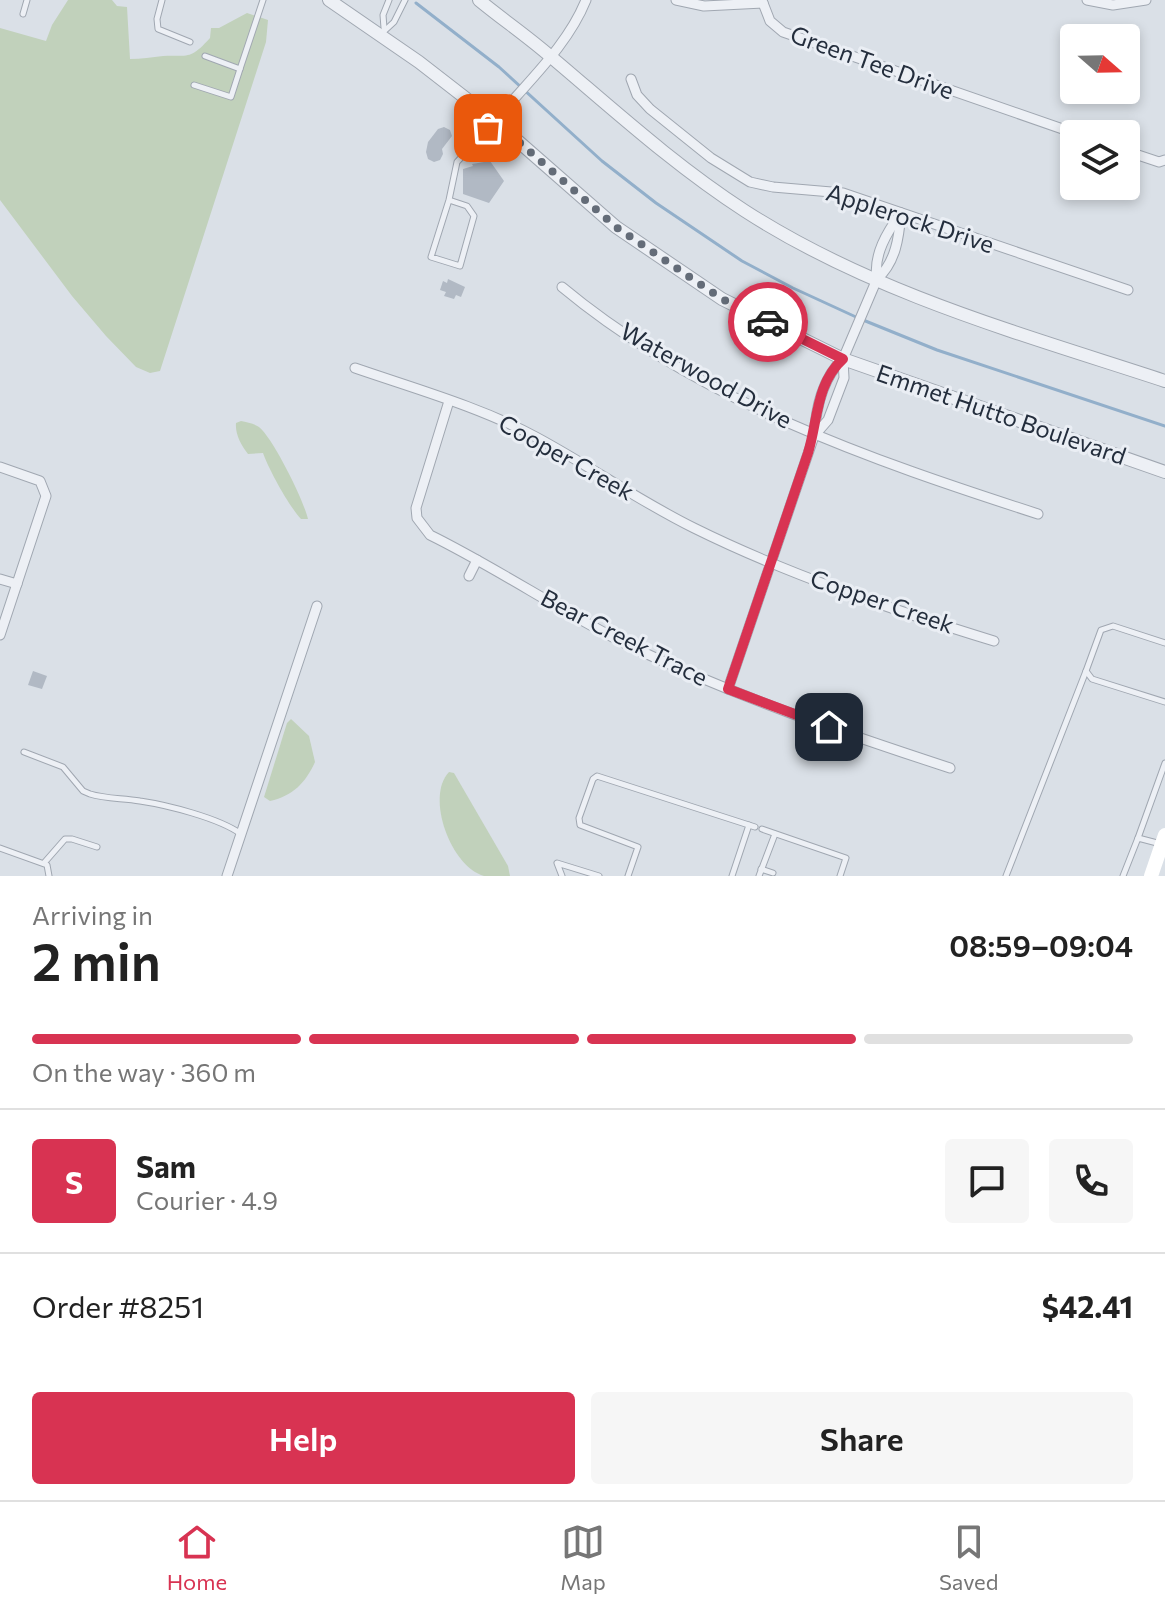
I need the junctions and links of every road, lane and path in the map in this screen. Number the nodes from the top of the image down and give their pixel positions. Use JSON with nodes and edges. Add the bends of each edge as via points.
{"nodes":[{"id":1,"x":27,"y":0,"type":"edge"},
{"id":2,"x":162,"y":0,"type":"edge"},
{"id":3,"x":263,"y":0,"type":"edge"},
{"id":4,"x":329,"y":0,"type":"edge"},
{"id":5,"x":389,"y":0,"type":"edge"},
{"id":6,"x":405,"y":0,"type":"edge"},
{"id":7,"x":479,"y":0,"type":"edge"},
{"id":8,"x":586,"y":0,"type":"edge"},
{"id":9,"x":676,"y":0,"type":"edge"},
{"id":10,"x":1087,"y":0,"type":"edge"},
{"id":11,"x":1146,"y":0,"type":"edge"},
{"id":12,"x":764,"y":2,"type":"edge"},
{"id":13,"x":23,"y":14,"type":"dead end"},
{"id":14,"x":382,"y":32,"type":"junction"},
{"id":15,"x":190,"y":42,"type":"dead end"},
{"id":16,"x":550,"y":55,"type":"junction"},
{"id":17,"x":205,"y":56,"type":"dead end"},
{"id":18,"x":240,"y":69,"type":"junction"},
{"id":19,"x":631,"y":79,"type":"dead end"},
{"id":20,"x":194,"y":85,"type":"dead end"},
{"id":21,"x":495,"y":121,"type":"junction"},
{"id":22,"x":1060,"y":128,"type":"edge"},
{"id":23,"x":1140,"y":155,"type":"edge"},
{"id":24,"x":1162,"y":161,"type":"edge"},
{"id":25,"x":449,"y":200,"type":"junction"},
{"id":26,"x":901,"y":213,"type":"junction"},
{"id":27,"x":877,"y":279,"type":"junction"},
{"id":28,"x":562,"y":287,"type":"dead end"},
{"id":29,"x":1128,"y":290,"type":"dead end"},
{"id":30,"x":843,"y":359,"type":"junction"},
{"id":31,"x":355,"y":368,"type":"dead end"},
{"id":32,"x":1165,"y":381,"type":"edge"},
{"id":33,"x":449,"y":401,"type":"junction"},
{"id":34,"x":814,"y":436,"type":"junction"},
{"id":35,"x":0,"y":467,"type":"edge"},
{"id":36,"x":1165,"y":472,"type":"edge"},
{"id":37,"x":1038,"y":514,"type":"dead end"},
{"id":38,"x":477,"y":560,"type":"junction"},
{"id":39,"x":771,"y":562,"type":"junction"},
{"id":40,"x":469,"y":576,"type":"dead end"},
{"id":41,"x":0,"y":579,"type":"edge"},
{"id":42,"x":17,"y":584,"type":"junction"},
{"id":43,"x":317,"y":606,"type":"dead end"},
{"id":44,"x":1,"y":627,"type":"edge"},
{"id":45,"x":994,"y":641,"type":"dead end"},
{"id":46,"x":1165,"y":643,"type":"edge"},
{"id":47,"x":1086,"y":671,"type":"junction"},
{"id":48,"x":728,"y":689,"type":"junction"},
{"id":49,"x":1165,"y":702,"type":"edge"},
{"id":50,"x":24,"y":752,"type":"dead end"},
{"id":51,"x":1165,"y":763,"type":"edge"},
{"id":52,"x":950,"y":768,"type":"dead end"},
{"id":53,"x":762,"y":829,"type":"dead end"},
{"id":54,"x":775,"y":834,"type":"junction"},
{"id":55,"x":241,"y":835,"type":"junction"},
{"id":56,"x":1138,"y":838,"type":"junction"},
{"id":57,"x":1164,"y":842,"type":"edge"},
{"id":58,"x":97,"y":847,"type":"dead end"},
{"id":59,"x":0,"y":848,"type":"edge"},
{"id":60,"x":44,"y":863,"type":"junction"},
{"id":61,"x":760,"y":872,"type":"edge"},
{"id":62,"x":773,"y":873,"type":"dead end"},
{"id":63,"x":49,"y":876,"type":"edge"},
{"id":64,"x":227,"y":876,"type":"edge"},
{"id":65,"x":562,"y":876,"type":"edge"},
{"id":66,"x":599,"y":876,"type":"edge"},
{"id":67,"x":628,"y":876,"type":"edge"},
{"id":68,"x":732,"y":876,"type":"edge"},
{"id":69,"x":840,"y":876,"type":"edge"},
{"id":70,"x":1006,"y":876,"type":"edge"},
{"id":71,"x":1123,"y":876,"type":"edge"},
{"id":72,"x":1151,"y":876,"type":"edge"}],
"edges":[{"from":1,"to":13,"type":"lane"},
{"from":2,"to":15,"type":"lane","via":[[158,29]]},
{"from":3,"to":18,"type":"lane"},
{"from":4,"to":14,"type":"street","name":"Emmet Hutto Boulevard"},
{"from":5,"to":14,"type":"lane"},
{"from":6,"to":14,"type":"lane"},
{"from":7,"to":16,"type":"street"},
{"from":8,"to":16,"type":"street"},
{"from":9,"to":12,"type":"street","name":"Green Tee Drive","via":[[704,6]]},
{"from":10,"to":11,"type":"street","via":[[1113,5]]},
{"from":12,"to":22,"type":"street","name":"Green Tee Drive","via":[[774,26],[793,37]]},
{"from":14,"to":21,"type":"street","name":"Emmet Hutto Boulevard"},
{"from":16,"to":21,"type":"street"},
{"from":16,"to":27,"type":"street","via":[[693,175],[760,219]]},
{"from":17,"to":18,"type":"lane"},
{"from":18,"to":20,"type":"lane","via":[[231,97]]},
{"from":19,"to":26,"type":"street","name":"Applerock Drive","via":[[650,109],[750,182],[826,189]]},
{"from":21,"to":25,"type":"lane","via":[[460,157]]},
{"from":21,"to":30,"type":"street","name":"Emmet Hutto Boulevard","via":[[616,227],[722,299]]},
{"from":23,"to":24,"type":"street"},
{"from":25,"to":25,"type":"lane","via":[[431,257],[460,266],[474,216],[467,206]]},
{"from":26,"to":27,"type":"street","via":[[887,270]]},
{"from":26,"to":29,"type":"street","name":"Applerock Drive"},
{"from":27,"to":30,"type":"street"},
{"from":27,"to":32,"type":"street","via":[[943,307]]},
{"from":28,"to":34,"type":"street","name":"Waterwood Drive","via":[[679,366]]},
{"from":30,"to":34,"type":"street","via":[[830,371],[815,415]]},
{"from":30,"to":34,"type":"street","via":[[839,392],[828,420]]},
{"from":30,"to":36,"type":"street","name":"Emmet Hutto Boulevard"},
{"from":31,"to":33,"type":"street","name":"Cooper Creek"},
{"from":33,"to":38,"type":"street","name":"Bear Creek Trace","via":[[416,508],[423,528]]},
{"from":33,"to":39,"type":"street","name":"Cooper Creek","via":[[535,436],[691,527]]},
{"from":34,"to":37,"type":"street","name":"Waterwood Drive"},
{"from":34,"to":39,"type":"street"},
{"from":35,"to":42,"type":"street","via":[[40,481],[46,496]]},
{"from":38,"to":40,"type":"street"},
{"from":38,"to":48,"type":"street","name":"Bear Creek Trace","via":[[630,646]]},
{"from":39,"to":45,"type":"street","name":"Copper Creek"},
{"from":39,"to":48,"type":"street"},
{"from":41,"to":42,"type":"street"},
{"from":42,"to":44,"type":"street"},
{"from":43,"to":55,"type":"street"},
{"from":46,"to":47,"type":"lane","via":[[1113,626],[1101,630]]},
{"from":47,"to":49,"type":"lane","via":[[1092,679]]},
{"from":47,"to":70,"type":"lane"},
{"from":48,"to":52,"type":"street","name":"Bear Creek Trace"},
{"from":50,"to":55,"type":"lane","via":[[63,767],[90,794],[206,818]]},
{"from":51,"to":56,"type":"lane"},
{"from":53,"to":54,"type":"lane"},
{"from":54,"to":61,"type":"lane"},
{"from":54,"to":69,"type":"lane","via":[[846,858]]},
{"from":55,"to":64,"type":"street"},
{"from":56,"to":57,"type":"lane"},
{"from":56,"to":71,"type":"lane"},
{"from":57,"to":72,"type":"main road"},
{"from":58,"to":60,"type":"lane","via":[[65,839]]},
{"from":59,"to":60,"type":"lane"},
{"from":60,"to":63,"type":"lane"},
{"from":61,"to":62,"type":"lane"},
{"from":65,"to":66,"type":"lane","via":[[557,863]]},
{"from":67,"to":68,"type":"lane","via":[[638,847],[580,825],[597,776],[752,826]]}]}
